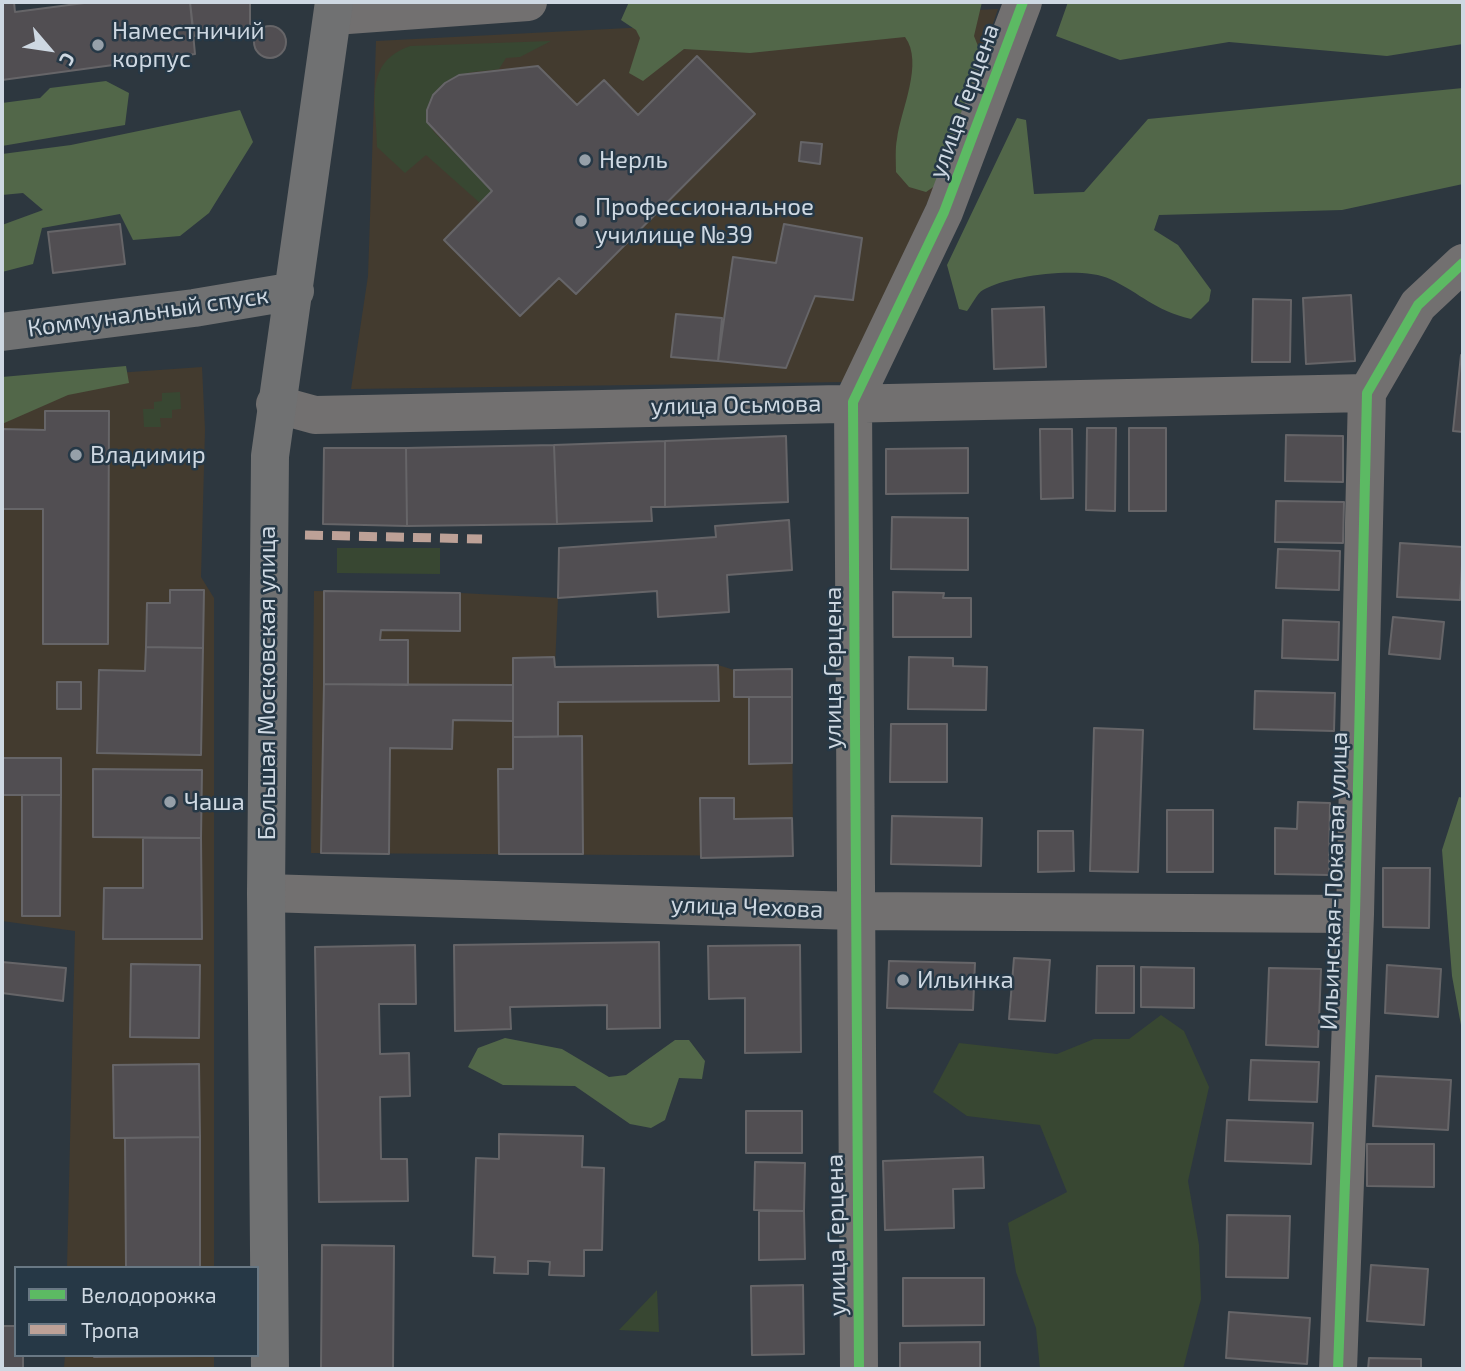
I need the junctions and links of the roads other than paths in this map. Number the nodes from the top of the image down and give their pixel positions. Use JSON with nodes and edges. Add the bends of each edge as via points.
{"nodes":[{"id":1,"x":528,"y":2,"type":"edge"},
{"id":2,"x":1023,"y":2,"type":"edge"},
{"id":3,"x":334,"y":9,"type":"edge"},
{"id":4,"x":1463,"y":263,"type":"edge"},
{"id":5,"x":295,"y":290,"type":"junction"},
{"id":6,"x":2,"y":332,"type":"edge"},
{"id":7,"x":1367,"y":393,"type":"junction"},
{"id":8,"x":853,"y":402,"type":"junction"},
{"id":9,"x":275,"y":404,"type":"junction"},
{"id":10,"x":266,"y":893,"type":"junction"},
{"id":11,"x":855,"y":911,"type":"junction"},
{"id":12,"x":1355,"y":914,"type":"junction"},
{"id":13,"x":270,"y":1369,"type":"edge"},
{"id":14,"x":859,"y":1369,"type":"edge"},
{"id":15,"x":1338,"y":1369,"type":"edge"}],
"edges":[{"from":1,"to":3,"type":"street"},
{"from":2,"to":8,"type":"street","name":"улица Герцена","via":[[944,212]]},
{"from":3,"to":5,"type":"main road","name":"Большая Московская улица"},
{"from":4,"to":7,"type":"street","via":[[1418,306]]},
{"from":5,"to":6,"type":"main road","name":"Коммунальный спуск"},
{"from":5,"to":9,"type":"main road","name":"Большая Московская улица"},
{"from":7,"to":8,"type":"street","name":"улица Осьмова"},
{"from":7,"to":12,"type":"street","name":"Ильинская-Покатая улица"},
{"from":8,"to":9,"type":"street","name":"улица Осьмова","via":[[315,415]]},
{"from":8,"to":11,"type":"street","name":"улица Герцена"},
{"from":9,"to":10,"type":"main road","name":"Большая Московская улица","via":[[267,534]]},
{"from":10,"to":11,"type":"street","name":"улица Чехова"},
{"from":10,"to":13,"type":"main road","name":"Большая Московская улица"},
{"from":11,"to":12,"type":"street","name":"улица Чехова"},
{"from":11,"to":14,"type":"street","name":"улица Герцена"},
{"from":12,"to":15,"type":"street","name":"Ильинская-Покатая улица"}]}
